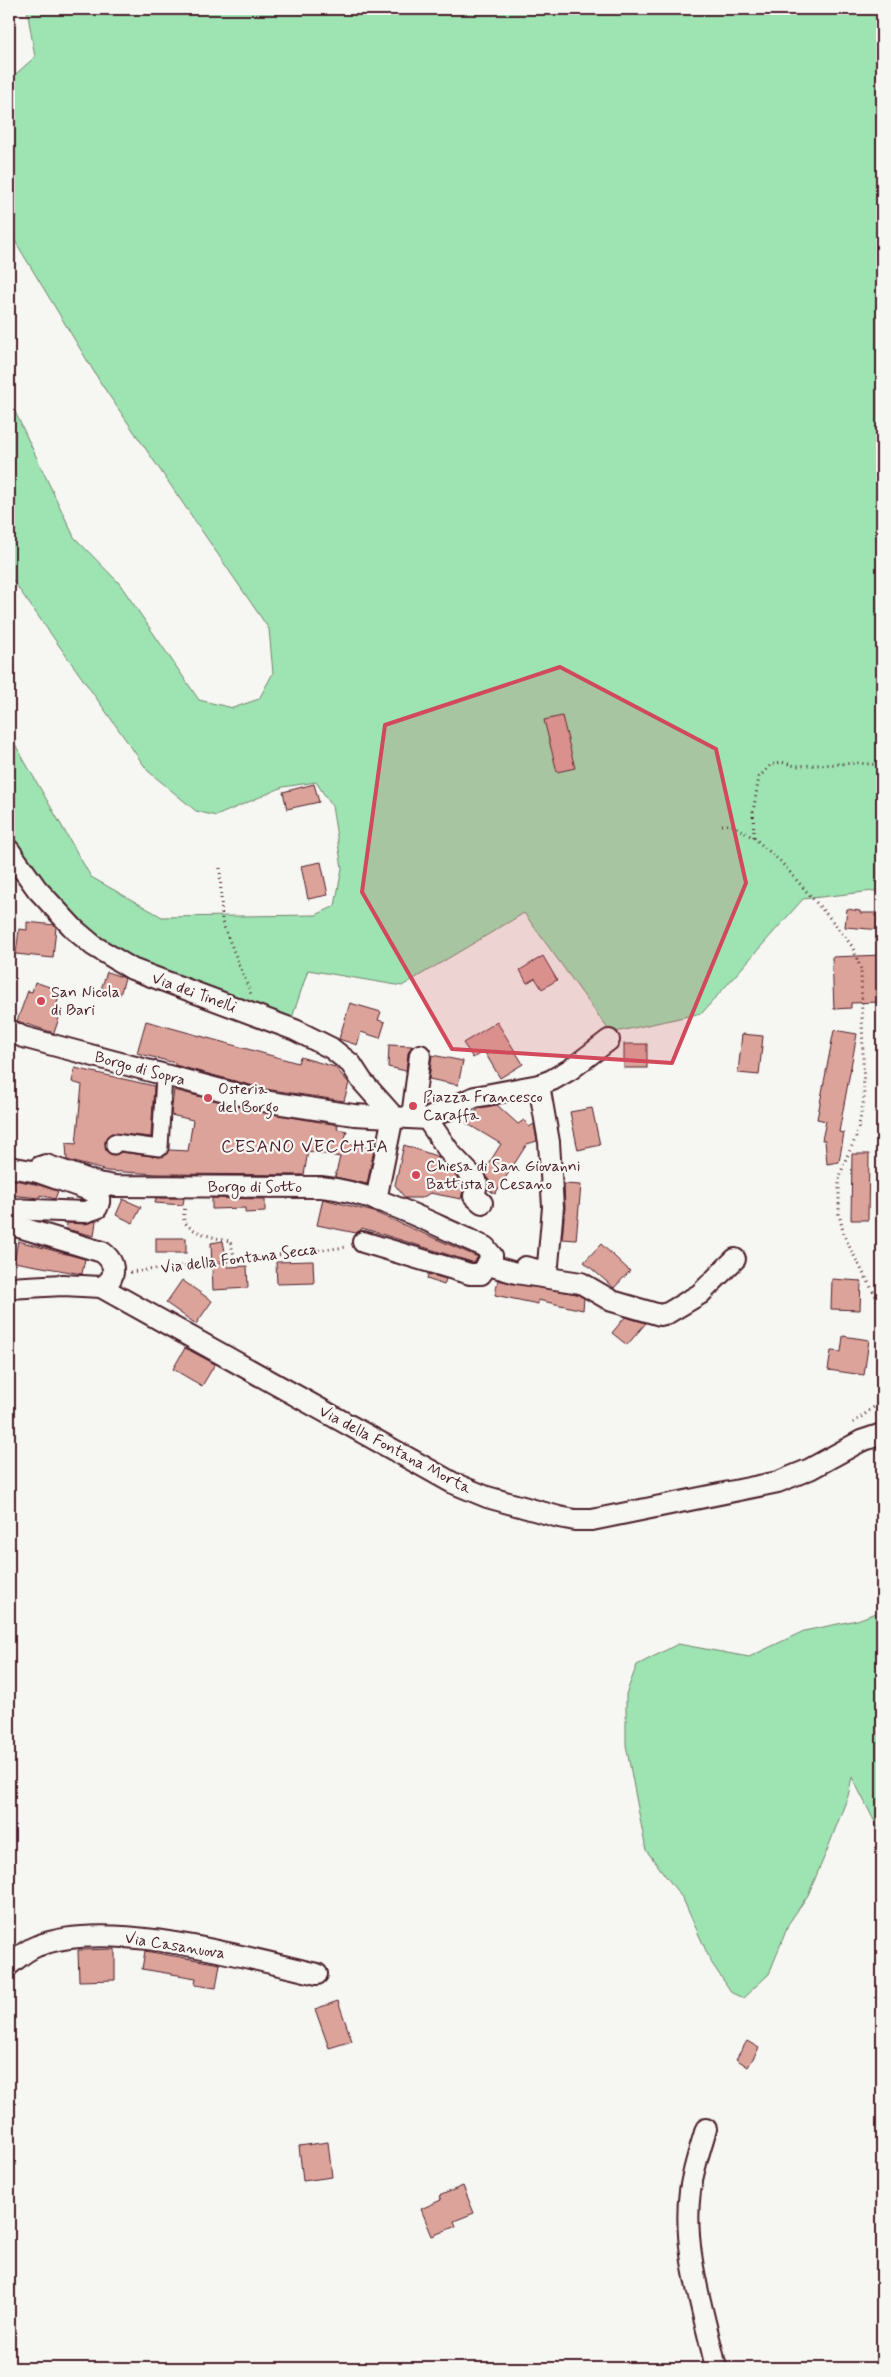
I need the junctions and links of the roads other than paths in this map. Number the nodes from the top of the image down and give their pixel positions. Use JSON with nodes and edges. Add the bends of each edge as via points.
{"nodes":[{"id":1,"x":9,"y":850,"type":"edge"},
{"id":2,"x":9,"y":1030,"type":"edge"},
{"id":3,"x":609,"y":1040,"type":"dead end"},
{"id":4,"x":420,"y":1055,"type":"dead end"},
{"id":5,"x":164,"y":1075,"type":"junction"},
{"id":6,"x":539,"y":1085,"type":"junction"},
{"id":7,"x":410,"y":1117,"type":"junction"},
{"id":8,"x":114,"y":1146,"type":"dead end"},
{"id":9,"x":9,"y":1167,"type":"edge"},
{"id":10,"x":38,"y":1172,"type":"junction"},
{"id":11,"x":376,"y":1200,"type":"junction"},
{"id":12,"x":482,"y":1203,"type":"dead end"},
{"id":13,"x":9,"y":1209,"type":"edge"},
{"id":14,"x":9,"y":1224,"type":"edge"},
{"id":15,"x":363,"y":1242,"type":"road end"},
{"id":16,"x":736,"y":1259,"type":"dead end"},
{"id":17,"x":490,"y":1260,"type":"junction"},
{"id":18,"x":108,"y":1280,"type":"junction"},
{"id":19,"x":9,"y":1288,"type":"edge"},
{"id":20,"x":882,"y":1434,"type":"edge"},
{"id":21,"x":9,"y":1965,"type":"edge"},
{"id":22,"x":317,"y":1974,"type":"dead end"},
{"id":23,"x":706,"y":2129,"type":"dead end"},
{"id":24,"x":716,"y":2368,"type":"edge"}],
"edges":[{"from":1,"to":7,"type":"street","name":"Via dei Tinelli","via":[[37,889],[94,946],[132,969],[295,1030],[336,1051],[351,1064],[362,1081]]},
{"from":2,"to":5,"type":"street","name":"Borgo di Sopra"},
{"from":3,"to":6,"type":"street","via":[[571,1069]]},
{"from":4,"to":7,"type":"street"},
{"from":5,"to":7,"type":"street","name":"Borgo di Sopra","via":[[228,1093],[302,1108],[354,1115]]},
{"from":5,"to":8,"type":"street","via":[[160,1148],[114,1142]]},
{"from":6,"to":7,"type":"street","via":[[475,1097]]},
{"from":6,"to":17,"type":"street","via":[[549,1142],[554,1206],[548,1265],[537,1271]]},
{"from":7,"to":11,"type":"street"},
{"from":7,"to":12,"type":"street","name":"Via dei Tinelli","via":[[476,1180],[474,1196]]},
{"from":9,"to":10,"type":"street","name":"Borgo di Sotto"},
{"from":10,"to":11,"type":"street","name":"Borgo di Sotto","via":[[46,1165],[110,1178],[321,1187],[346,1190]]},
{"from":10,"to":13,"type":"street","via":[[96,1193],[99,1198],[97,1208],[85,1212]]},
{"from":11,"to":17,"type":"street","name":"Borgo di Sotto","via":[[481,1245]]},
{"from":14,"to":18,"type":"street","via":[[102,1252],[112,1263]]},
{"from":15,"to":17,"type":"street","via":[[470,1274],[482,1274]]},
{"from":16,"to":17,"type":"street","via":[[700,1294],[668,1314],[660,1315],[612,1301],[581,1283],[516,1273]]},
{"from":18,"to":19,"type":"street"},
{"from":18,"to":20,"type":"street","name":"Via della Fontana Morta","via":[[453,1483],[487,1497],[576,1520],[599,1519],[778,1482]]},
{"from":21,"to":22,"type":"street","name":"Via Casanuova","via":[[42,1944],[94,1937],[167,1942]]},
{"from":23,"to":24,"type":"street","via":[[689,2193],[689,2219],[693,2266]]}]}
